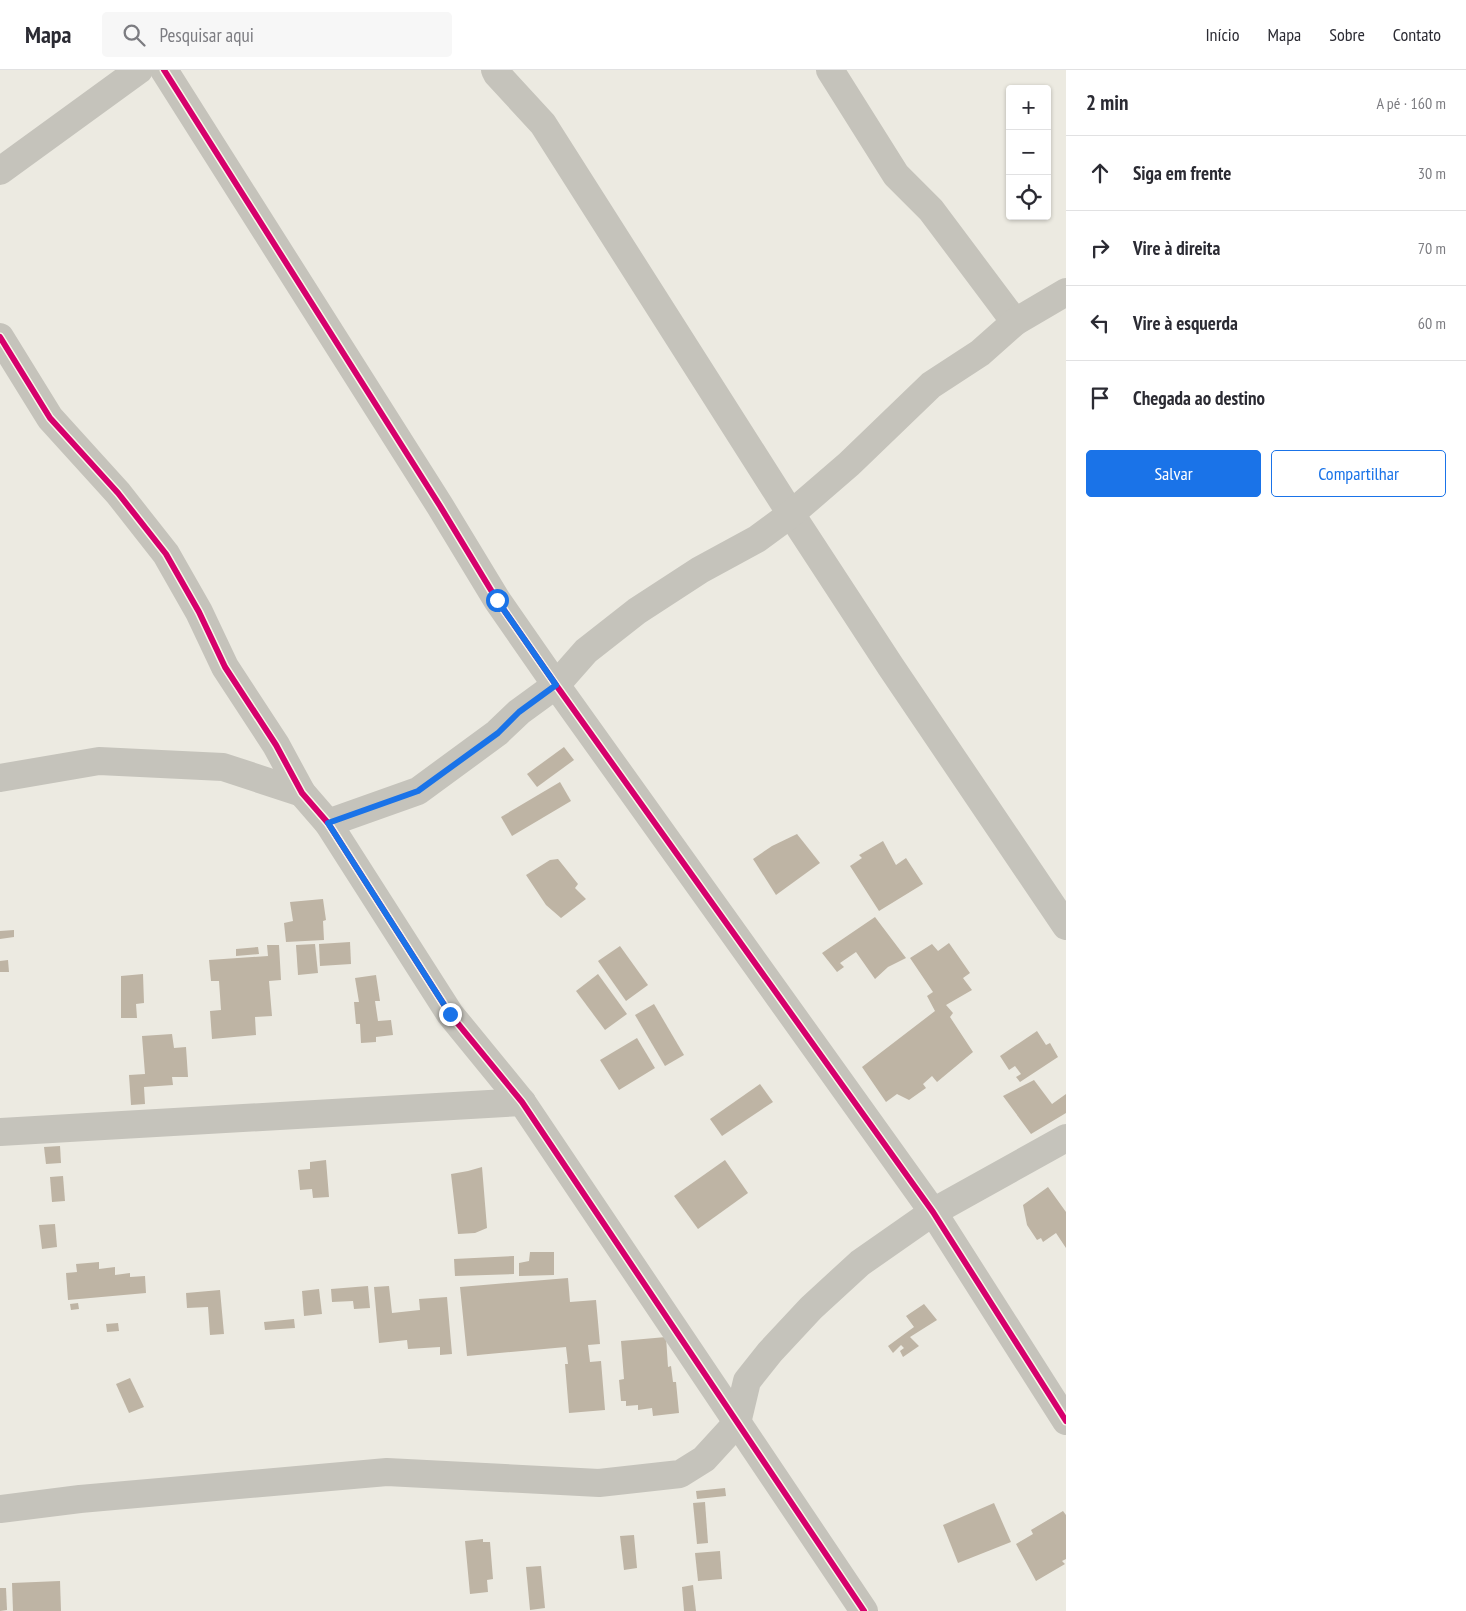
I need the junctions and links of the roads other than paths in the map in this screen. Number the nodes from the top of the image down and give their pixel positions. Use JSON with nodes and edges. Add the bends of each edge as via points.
{"nodes":[{"id":1,"x":139,"y":70,"type":"edge"},
{"id":2,"x":164,"y":70,"type":"edge"},
{"id":3,"x":495,"y":70,"type":"edge"},
{"id":4,"x":830,"y":70,"type":"edge"},
{"id":5,"x":0,"y":171,"type":"edge"},
{"id":6,"x":1066,"y":292,"type":"edge"},
{"id":7,"x":1015,"y":322,"type":"junction"},
{"id":8,"x":0,"y":337,"type":"edge"},
{"id":9,"x":790,"y":514,"type":"junction"},
{"id":10,"x":556,"y":685,"type":"junction"},
{"id":11,"x":0,"y":778,"type":"edge"},
{"id":12,"x":302,"y":794,"type":"junction"},
{"id":13,"x":328,"y":823,"type":"junction"},
{"id":14,"x":1066,"y":926,"type":"edge"},
{"id":15,"x":522,"y":1102,"type":"junction"},
{"id":16,"x":0,"y":1132,"type":"edge"},
{"id":17,"x":1066,"y":1138,"type":"edge"},
{"id":18,"x":933,"y":1212,"type":"junction"},
{"id":19,"x":1066,"y":1421,"type":"edge"},
{"id":20,"x":737,"y":1423,"type":"junction"},
{"id":21,"x":0,"y":1509,"type":"edge"},
{"id":22,"x":864,"y":1611,"type":"edge"}],
"edges":[{"from":1,"to":5,"type":"street"},
{"from":2,"to":10,"type":"street","via":[[497,600]]},
{"from":3,"to":9,"type":"street","via":[[543,124]]},
{"from":4,"to":7,"type":"street","via":[[896,175],[931,210]]},
{"from":6,"to":7,"type":"street"},
{"from":7,"to":9,"type":"street","via":[[980,353],[931,385],[849,464]]},
{"from":8,"to":12,"type":"street","via":[[50,418],[118,493],[166,554],[225,667],[276,745]]},
{"from":9,"to":10,"type":"street","via":[[757,539],[700,570],[637,611],[586,651]]},
{"from":9,"to":14,"type":"street"},
{"from":10,"to":13,"type":"street","via":[[519,712],[498,733],[418,791]]},
{"from":10,"to":18,"type":"street"},
{"from":11,"to":12,"type":"street","via":[[99,761],[223,767]]},
{"from":12,"to":13,"type":"street"},
{"from":13,"to":15,"type":"street","via":[[450,1014]]},
{"from":15,"to":16,"type":"street"},
{"from":15,"to":20,"type":"street"},
{"from":17,"to":18,"type":"street"},
{"from":18,"to":19,"type":"street"},
{"from":18,"to":20,"type":"street","via":[[860,1263],[770,1352],[747,1381]]},
{"from":20,"to":21,"type":"street","via":[[704,1459],[680,1474],[599,1483],[387,1472]]},
{"from":20,"to":22,"type":"street"}]}
